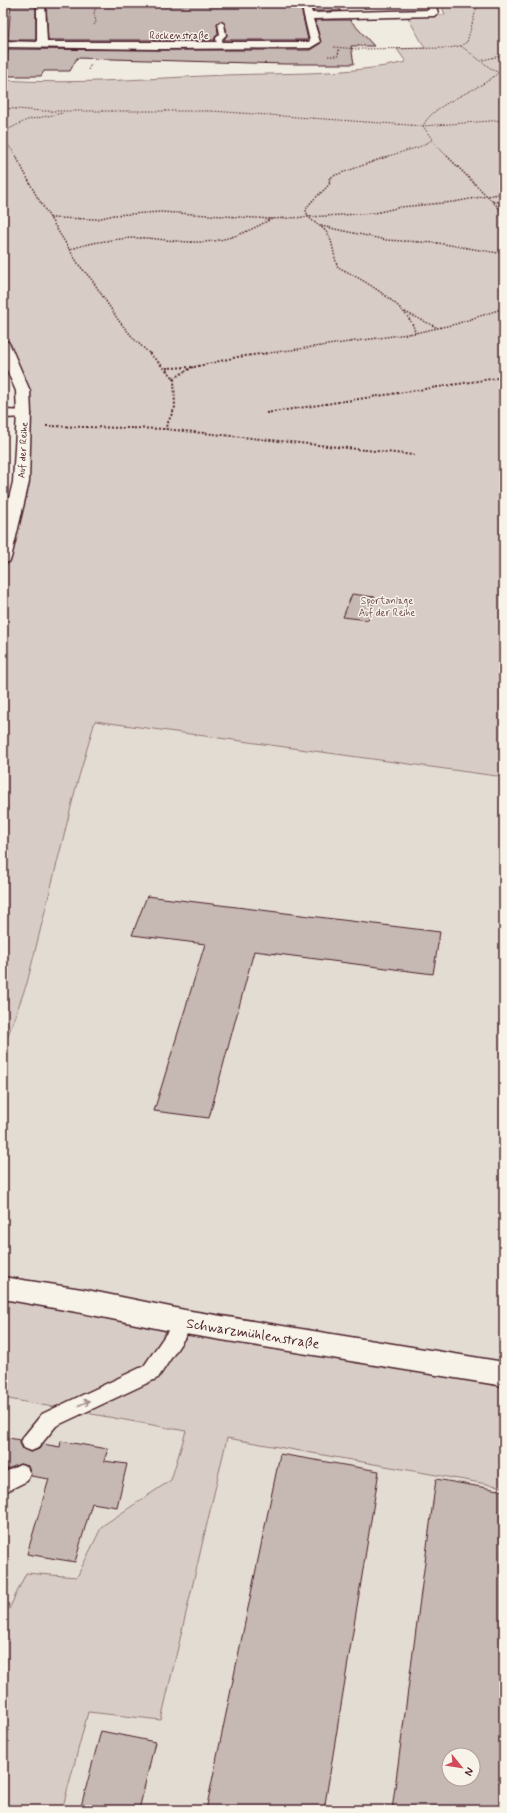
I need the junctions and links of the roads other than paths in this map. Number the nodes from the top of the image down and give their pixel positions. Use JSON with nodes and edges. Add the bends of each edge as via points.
{"nodes":[{"id":1,"x":40,"y":3,"type":"edge"},
{"id":2,"x":305,"y":3,"type":"edge"},
{"id":3,"x":431,"y":3,"type":"edge"},
{"id":4,"x":308,"y":16,"type":"junction"},
{"id":5,"x":221,"y":24,"type":"dead end"},
{"id":6,"x":3,"y":44,"type":"edge"},
{"id":7,"x":42,"y":45,"type":"junction"},
{"id":8,"x":220,"y":46,"type":"junction"},
{"id":9,"x":3,"y":345,"type":"edge"},
{"id":10,"x":3,"y":414,"type":"edge"},
{"id":11,"x":24,"y":420,"type":"junction"},
{"id":12,"x":3,"y":558,"type":"edge"},
{"id":13,"x":3,"y":1288,"type":"edge"},
{"id":14,"x":185,"y":1322,"type":"junction"},
{"id":15,"x":504,"y":1374,"type":"edge"},
{"id":16,"x":31,"y":1442,"type":"dead end"}],
"edges":[{"from":1,"to":7,"type":"street"},
{"from":2,"to":4,"type":"street"},
{"from":3,"to":4,"type":"street","via":[[434,13]]},
{"from":4,"to":8,"type":"street","name":"Röckenstraße","via":[[315,42],[310,45]]},
{"from":5,"to":8,"type":"lane","via":[[223,35],[219,38]]},
{"from":6,"to":7,"type":"street","name":"Röckenstraße"},
{"from":7,"to":8,"type":"street","name":"Röckenstraße"},
{"from":9,"to":11,"type":"street","name":"Auf der Reihe","via":[[23,390]]},
{"from":10,"to":11,"type":"street"},
{"from":11,"to":12,"type":"street","name":"Auf der Reihe","via":[[21,482]]},
{"from":13,"to":14,"type":"street","name":"Schwarzmühlenstraße"},
{"from":14,"to":15,"type":"street","name":"Schwarzmühlenstraße"},
{"from":16,"to":14,"type":"lane","one_way":true,"via":[[48,1420],[151,1372]]}]}
